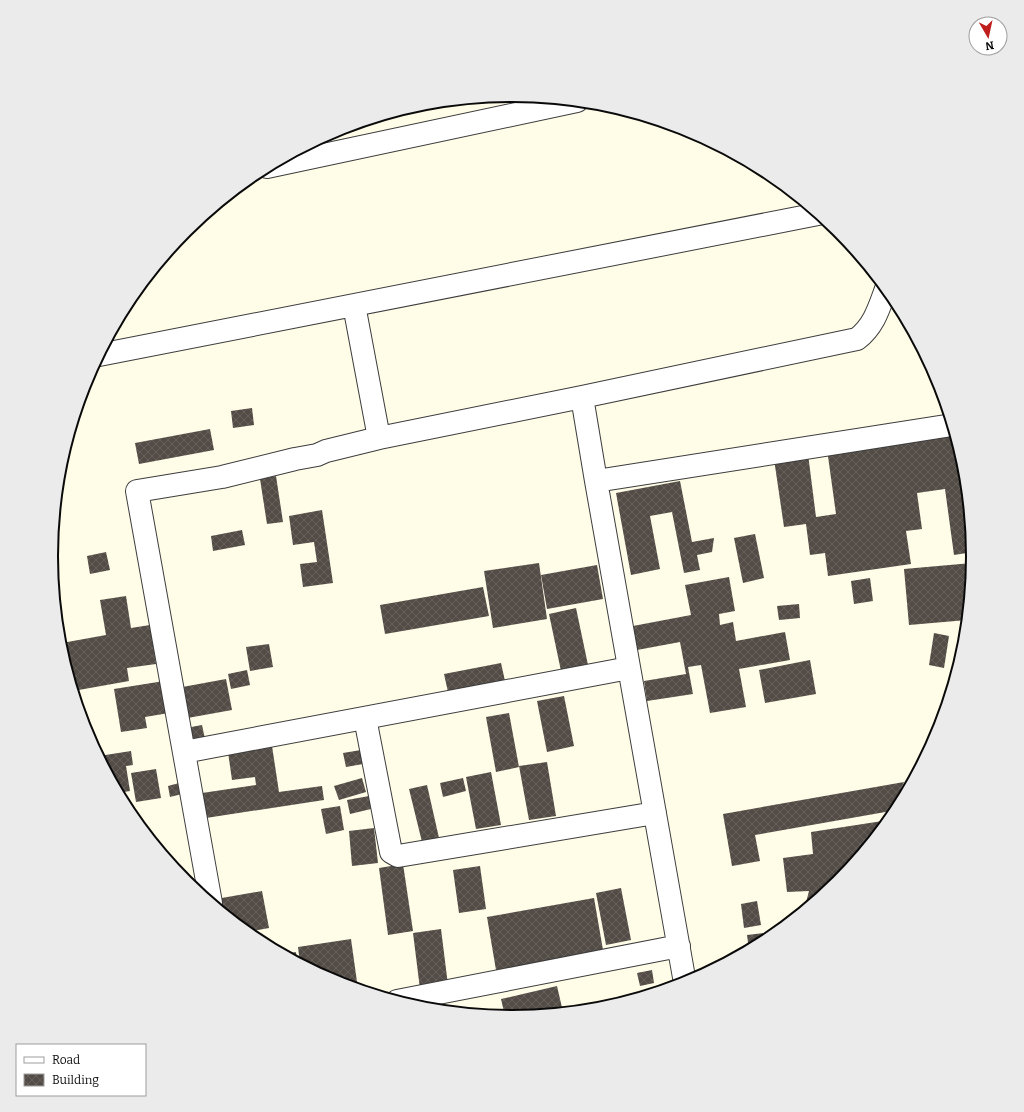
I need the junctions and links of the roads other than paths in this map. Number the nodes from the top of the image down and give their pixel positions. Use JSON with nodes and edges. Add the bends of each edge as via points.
{"nodes":[{"id":1,"x":559,"y":105,"type":"edge"},
{"id":2,"x":287,"y":162,"type":"edge"},
{"id":3,"x":811,"y":215,"type":"edge"},
{"id":4,"x":883,"y":296,"type":"edge"},
{"id":5,"x":354,"y":305,"type":"junction"},
{"id":6,"x":106,"y":354,"type":"edge"},
{"id":7,"x":582,"y":397,"type":"junction"},
{"id":8,"x":947,"y":426,"type":"edge"},
{"id":9,"x":379,"y":438,"type":"junction"},
{"id":10,"x":596,"y":482,"type":"junction"},
{"id":11,"x":629,"y":668,"type":"junction"},
{"id":12,"x":365,"y":718,"type":"junction"},
{"id":13,"x":184,"y":752,"type":"junction"},
{"id":14,"x":655,"y":813,"type":"junction"},
{"id":15,"x":210,"y":894,"type":"edge"},
{"id":16,"x":679,"y":946,"type":"junction"},
{"id":17,"x":684,"y":976,"type":"edge"},
{"id":18,"x":410,"y":998,"type":"edge"}],
"edges":[{"from":1,"to":2,"type":"street"},
{"from":3,"to":5,"type":"street"},
{"from":4,"to":7,"type":"street","via":[[877,315],[866,332],[857,339]]},
{"from":5,"to":6,"type":"street"},
{"from":5,"to":9,"type":"street"},
{"from":7,"to":9,"type":"street"},
{"from":7,"to":10,"type":"street"},
{"from":8,"to":10,"type":"street"},
{"from":9,"to":13,"type":"street","via":[[250,471],[137,491]]},
{"from":10,"to":11,"type":"street"},
{"from":11,"to":12,"type":"street"},
{"from":11,"to":14,"type":"street"},
{"from":12,"to":13,"type":"street"},
{"from":12,"to":14,"type":"street","via":[[391,852],[398,856]]},
{"from":13,"to":15,"type":"street"},
{"from":14,"to":16,"type":"street"},
{"from":16,"to":17,"type":"street"},
{"from":16,"to":18,"type":"street"}]}
